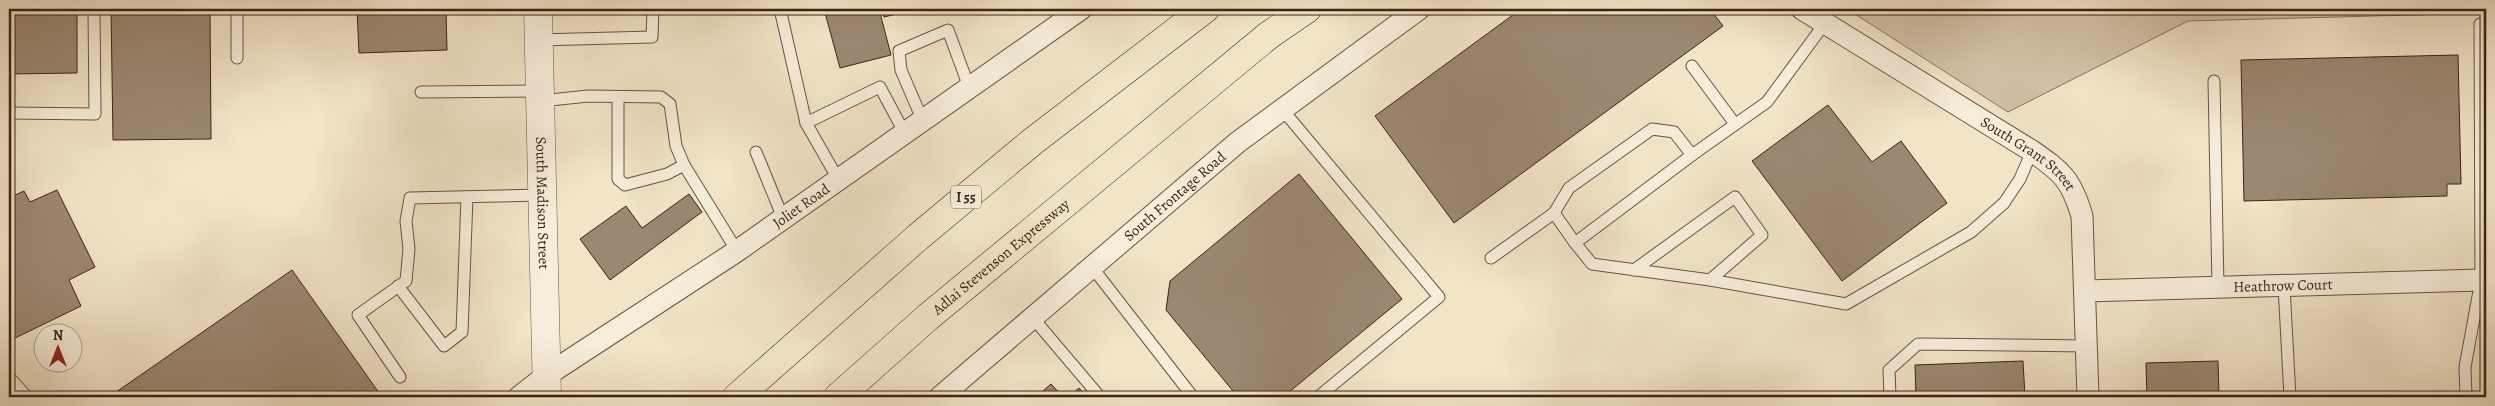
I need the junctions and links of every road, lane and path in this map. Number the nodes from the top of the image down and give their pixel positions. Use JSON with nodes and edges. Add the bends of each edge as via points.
{"nodes":[{"id":1,"x":94,"y":9,"type":"edge"},
{"id":2,"x":237,"y":9,"type":"edge"},
{"id":3,"x":538,"y":9,"type":"edge"},
{"id":4,"x":653,"y":9,"type":"edge"},
{"id":5,"x":780,"y":9,"type":"edge"},
{"id":6,"x":1081,"y":9,"type":"edge"},
{"id":7,"x":1205,"y":9,"type":"edge"},
{"id":8,"x":1307,"y":9,"type":"edge"},
{"id":9,"x":1419,"y":9,"type":"edge"},
{"id":10,"x":1802,"y":9,"type":"edge"},
{"id":11,"x":1825,"y":23,"type":"junction"},
{"id":12,"x":2480,"y":24,"type":"dead end"},
{"id":13,"x":538,"y":40,"type":"junction"},
{"id":14,"x":237,"y":58,"type":"dead end"},
{"id":15,"x":1692,"y":66,"type":"dead end"},
{"id":16,"x":2214,"y":81,"type":"dead end"},
{"id":17,"x":969,"y":87,"type":"junction"},
{"id":18,"x":421,"y":92,"type":"dead end"},
{"id":19,"x":539,"y":96,"type":"junction"},
{"id":20,"x":618,"y":97,"type":"junction"},
{"id":21,"x":1282,"y":109,"type":"junction"},
{"id":22,"x":9,"y":113,"type":"edge"},
{"id":23,"x":922,"y":119,"type":"junction"},
{"id":24,"x":806,"y":123,"type":"junction"},
{"id":25,"x":1735,"y":124,"type":"junction"},
{"id":26,"x":904,"y":132,"type":"junction"},
{"id":27,"x":2032,"y":151,"type":"junction"},
{"id":28,"x":756,"y":152,"type":"dead end"},
{"id":29,"x":1692,"y":154,"type":"junction"},
{"id":30,"x":684,"y":165,"type":"junction"},
{"id":31,"x":838,"y":179,"type":"junction"},
{"id":32,"x":542,"y":195,"type":"junction"},
{"id":33,"x":467,"y":196,"type":"junction"},
{"id":34,"x":1554,"y":213,"type":"junction"},
{"id":35,"x":783,"y":218,"type":"junction"},
{"id":36,"x":1576,"y":243,"type":"junction"},
{"id":37,"x":737,"y":251,"type":"junction"},
{"id":38,"x":1491,"y":258,"type":"dead end"},
{"id":39,"x":1092,"y":268,"type":"junction"},
{"id":40,"x":1634,"y":270,"type":"junction"},
{"id":41,"x":1710,"y":280,"type":"junction"},
{"id":42,"x":2481,"y":280,"type":"junction"},
{"id":43,"x":398,"y":286,"type":"junction"},
{"id":44,"x":2284,"y":286,"type":"junction"},
{"id":45,"x":2218,"y":287,"type":"junction"},
{"id":46,"x":2085,"y":291,"type":"junction"},
{"id":47,"x":1032,"y":318,"type":"junction"},
{"id":48,"x":2086,"y":346,"type":"junction"},
{"id":49,"x":9,"y":377,"type":"edge"},
{"id":50,"x":400,"y":377,"type":"dead end"},
{"id":51,"x":547,"y":386,"type":"edge"},
{"id":52,"x":27,"y":397,"type":"edge"},
{"id":53,"x":519,"y":397,"type":"edge"},
{"id":54,"x":737,"y":397,"type":"edge"},
{"id":55,"x":838,"y":397,"type":"edge"},
{"id":56,"x":940,"y":397,"type":"edge"},
{"id":57,"x":1100,"y":397,"type":"edge"},
{"id":58,"x":1193,"y":397,"type":"edge"},
{"id":59,"x":1318,"y":397,"type":"edge"},
{"id":60,"x":1890,"y":397,"type":"edge"},
{"id":61,"x":2088,"y":397,"type":"edge"},
{"id":62,"x":2290,"y":397,"type":"edge"},
{"id":63,"x":2466,"y":397,"type":"edge"}],
"edges":[{"from":1,"to":22,"type":"lane","via":[[94,114]]},
{"from":2,"to":14,"type":"lane"},
{"from":3,"to":13,"type":"street","name":"South Madison Street"},
{"from":4,"to":13,"type":"lane","via":[[652,37]]},
{"from":5,"to":24,"type":"lane"},
{"from":6,"to":17,"type":"street","name":"Joliet Road"},
{"from":7,"to":54,"type":"highway","number":"I 55","via":[[918,237]]},
{"from":8,"to":55,"type":"highway","name":"Adlai Stevenson Expressway","via":[[1269,35],[928,317]]},
{"from":9,"to":21,"type":"street","name":"South Frontage Road"},
{"from":10,"to":11,"type":"street","name":"South Grant Street"},
{"from":11,"to":25,"type":"lane","via":[[1767,102]]},
{"from":11,"to":27,"type":"street","name":"South Grant Street"},
{"from":12,"to":42,"type":"lane"},
{"from":13,"to":19,"type":"street","name":"South Madison Street"},
{"from":15,"to":25,"type":"lane"},
{"from":16,"to":45,"type":"lane"},
{"from":17,"to":23,"type":"street","name":"Joliet Road"},
{"from":17,"to":23,"type":"lane","via":[[948,30],[899,51],[902,70]]},
{"from":18,"to":19,"type":"lane"},
{"from":19,"to":20,"type":"lane"},
{"from":19,"to":32,"type":"street","name":"South Madison Street"},
{"from":20,"to":30,"type":"lane","via":[[661,97],[670,104],[676,146]]},
{"from":20,"to":30,"type":"lane","via":[[618,179],[625,185],[667,174]]},
{"from":21,"to":39,"type":"street","name":"South Frontage Road","via":[[1238,142]]},
{"from":21,"to":59,"type":"lane","via":[[1439,297]]},
{"from":23,"to":26,"type":"street","name":"Joliet Road"},
{"from":24,"to":26,"type":"lane","via":[[880,87]]},
{"from":24,"to":31,"type":"lane"},
{"from":25,"to":29,"type":"lane"},
{"from":26,"to":31,"type":"street","name":"Joliet Road"},
{"from":27,"to":41,"type":"lane","via":[[2020,179],[2004,202],[1971,232],[1846,304]]},
{"from":27,"to":46,"type":"street","name":"South Grant Street","via":[[2060,171],[2073,188],[2082,216]]},
{"from":28,"to":35,"type":"lane"},
{"from":29,"to":34,"type":"lane","via":[[1674,132],[1652,129],[1569,188]]},
{"from":29,"to":36,"type":"lane"},
{"from":30,"to":37,"type":"lane"},
{"from":31,"to":35,"type":"street","name":"Joliet Road"},
{"from":32,"to":33,"type":"lane"},
{"from":32,"to":51,"type":"street","name":"South Madison Street"},
{"from":33,"to":43,"type":"lane","via":[[410,198],[406,221],[409,249],[406,281]]},
{"from":33,"to":43,"type":"lane","via":[[462,332],[444,346]]},
{"from":34,"to":36,"type":"lane"},
{"from":34,"to":38,"type":"lane"},
{"from":35,"to":37,"type":"street","name":"Joliet Road"},
{"from":36,"to":40,"type":"lane","via":[[1592,264]]},
{"from":37,"to":51,"type":"street","name":"Joliet Road"},
{"from":39,"to":47,"type":"street","name":"South Frontage Road"},
{"from":39,"to":58,"type":"lane"},
{"from":40,"to":41,"type":"lane"},
{"from":40,"to":41,"type":"lane","via":[[1735,197],[1762,234]]},
{"from":42,"to":44,"type":"street","name":"Heathrow Court"},
{"from":42,"to":63,"type":"lane","via":[[2465,367]]},
{"from":43,"to":50,"type":"lane","via":[[358,315]]},
{"from":44,"to":45,"type":"street","name":"Heathrow Court"},
{"from":44,"to":62,"type":"lane"},
{"from":45,"to":46,"type":"street","name":"Heathrow Court"},
{"from":46,"to":48,"type":"street","name":"South Grant Street"},
{"from":47,"to":56,"type":"street","name":"South Frontage Road"},
{"from":47,"to":57,"type":"lane"},
{"from":48,"to":60,"type":"lane","via":[[1918,344],[1889,370]]},
{"from":48,"to":61,"type":"street","name":"South Grant Street"},
{"from":49,"to":52,"type":"lane"},
{"from":51,"to":53,"type":"street","name":"Joliet Road"}]}
